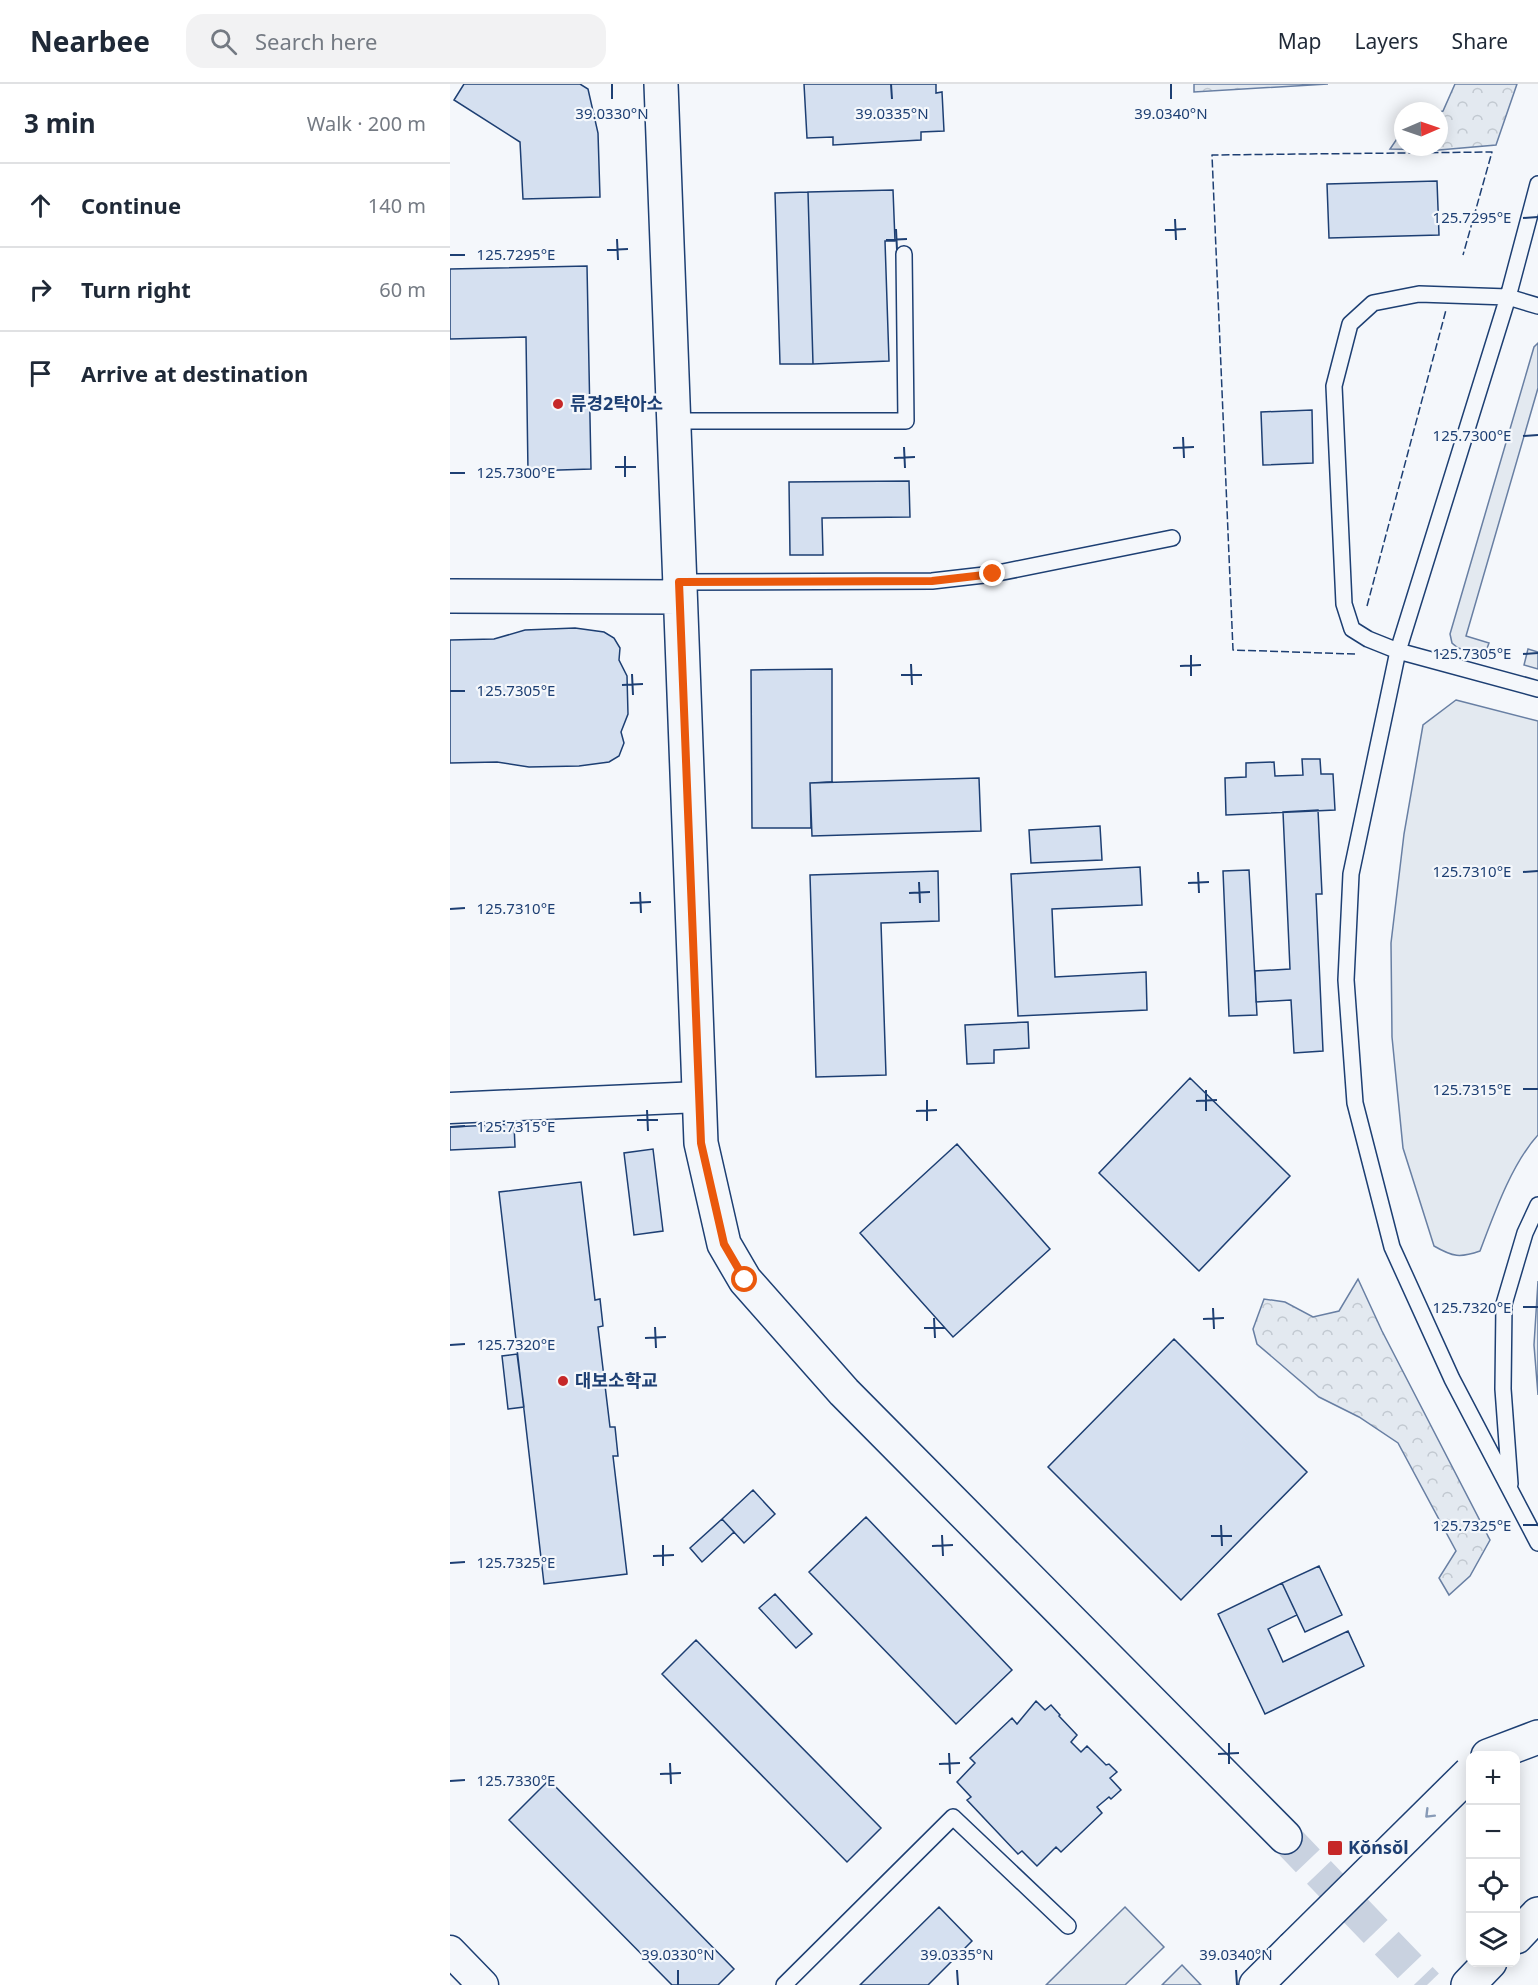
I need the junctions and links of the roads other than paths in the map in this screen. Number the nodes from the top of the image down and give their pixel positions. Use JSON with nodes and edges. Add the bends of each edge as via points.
{"nodes":[{"id":1,"x":661,"y":84,"type":"edge"},
{"id":2,"x":1538,"y":184,"type":"edge"},
{"id":3,"x":904,"y":254,"type":"dead end"},
{"id":4,"x":1508,"y":297,"type":"junction"},
{"id":5,"x":1538,"y":306,"type":"edge"},
{"id":6,"x":674,"y":421,"type":"junction"},
{"id":7,"x":1172,"y":538,"type":"dead end"},
{"id":8,"x":680,"y":589,"type":"junction"},
{"id":9,"x":450,"y":596,"type":"edge"},
{"id":10,"x":1398,"y":651,"type":"junction"},
{"id":11,"x":1538,"y":689,"type":"edge"},
{"id":12,"x":699,"y":1097,"type":"junction"},
{"id":13,"x":450,"y":1108,"type":"edge"},
{"id":14,"x":1538,"y":1205,"type":"edge"},
{"id":15,"x":1511,"y":1491,"type":"junction"},
{"id":16,"x":1538,"y":1543,"type":"edge"},
{"id":17,"x":1538,"y":1737,"type":"edge"},
{"id":18,"x":1500,"y":1751,"type":"edge"},
{"id":19,"x":1466,"y":1777,"type":"edge"},
{"id":20,"x":1285,"y":1837,"type":"tunnel mouth"},
{"id":21,"x":1538,"y":1914,"type":"edge"},
{"id":22,"x":1068,"y":1926,"type":"dead end"},
{"id":23,"x":1520,"y":1931,"type":"edge"},
{"id":24,"x":450,"y":1952,"type":"edge"},
{"id":25,"x":1485,"y":1967,"type":"edge"},
{"id":26,"x":483,"y":1985,"type":"edge"},
{"id":27,"x":784,"y":1985,"type":"edge"},
{"id":28,"x":1256,"y":1985,"type":"edge"},
{"id":29,"x":1468,"y":1985,"type":"edge"}],
"edges":[{"from":1,"to":6,"type":"street"},
{"from":2,"to":4,"type":"lane"},
{"from":3,"to":6,"type":"lane","via":[[906,421]]},
{"from":4,"to":5,"type":"lane"},
{"from":4,"to":10,"type":"lane"},
{"from":4,"to":10,"type":"lane","via":[[1419,294],[1373,303],[1350,324],[1334,386],[1344,604],[1352,629]]},
{"from":6,"to":8,"type":"street"},
{"from":7,"to":8,"type":"lane","via":[[993,574],[932,581]]},
{"from":8,"to":9,"type":"street"},
{"from":8,"to":12,"type":"street"},
{"from":10,"to":11,"type":"lane"},
{"from":10,"to":15,"type":"lane","via":[[1351,874],[1346,980],[1355,1103],[1392,1248],[1452,1379]]},
{"from":12,"to":13,"type":"street"},
{"from":12,"to":20,"type":"street","via":[[701,1143],[724,1244],[745,1280],[844,1392]]},
{"from":14,"to":15,"type":"lane","via":[[1525,1233],[1504,1304],[1503,1389]]},
{"from":15,"to":16,"type":"lane"},
{"from":17,"to":18,"type":"street"},
{"from":19,"to":28,"type":"street","one_way":true,"bridge":true},
{"from":21,"to":23,"type":"street"},
{"from":22,"to":27,"type":"lane","via":[[953,1817]]},
{"from":24,"to":26,"type":"street"},
{"from":25,"to":29,"type":"street"}]}
